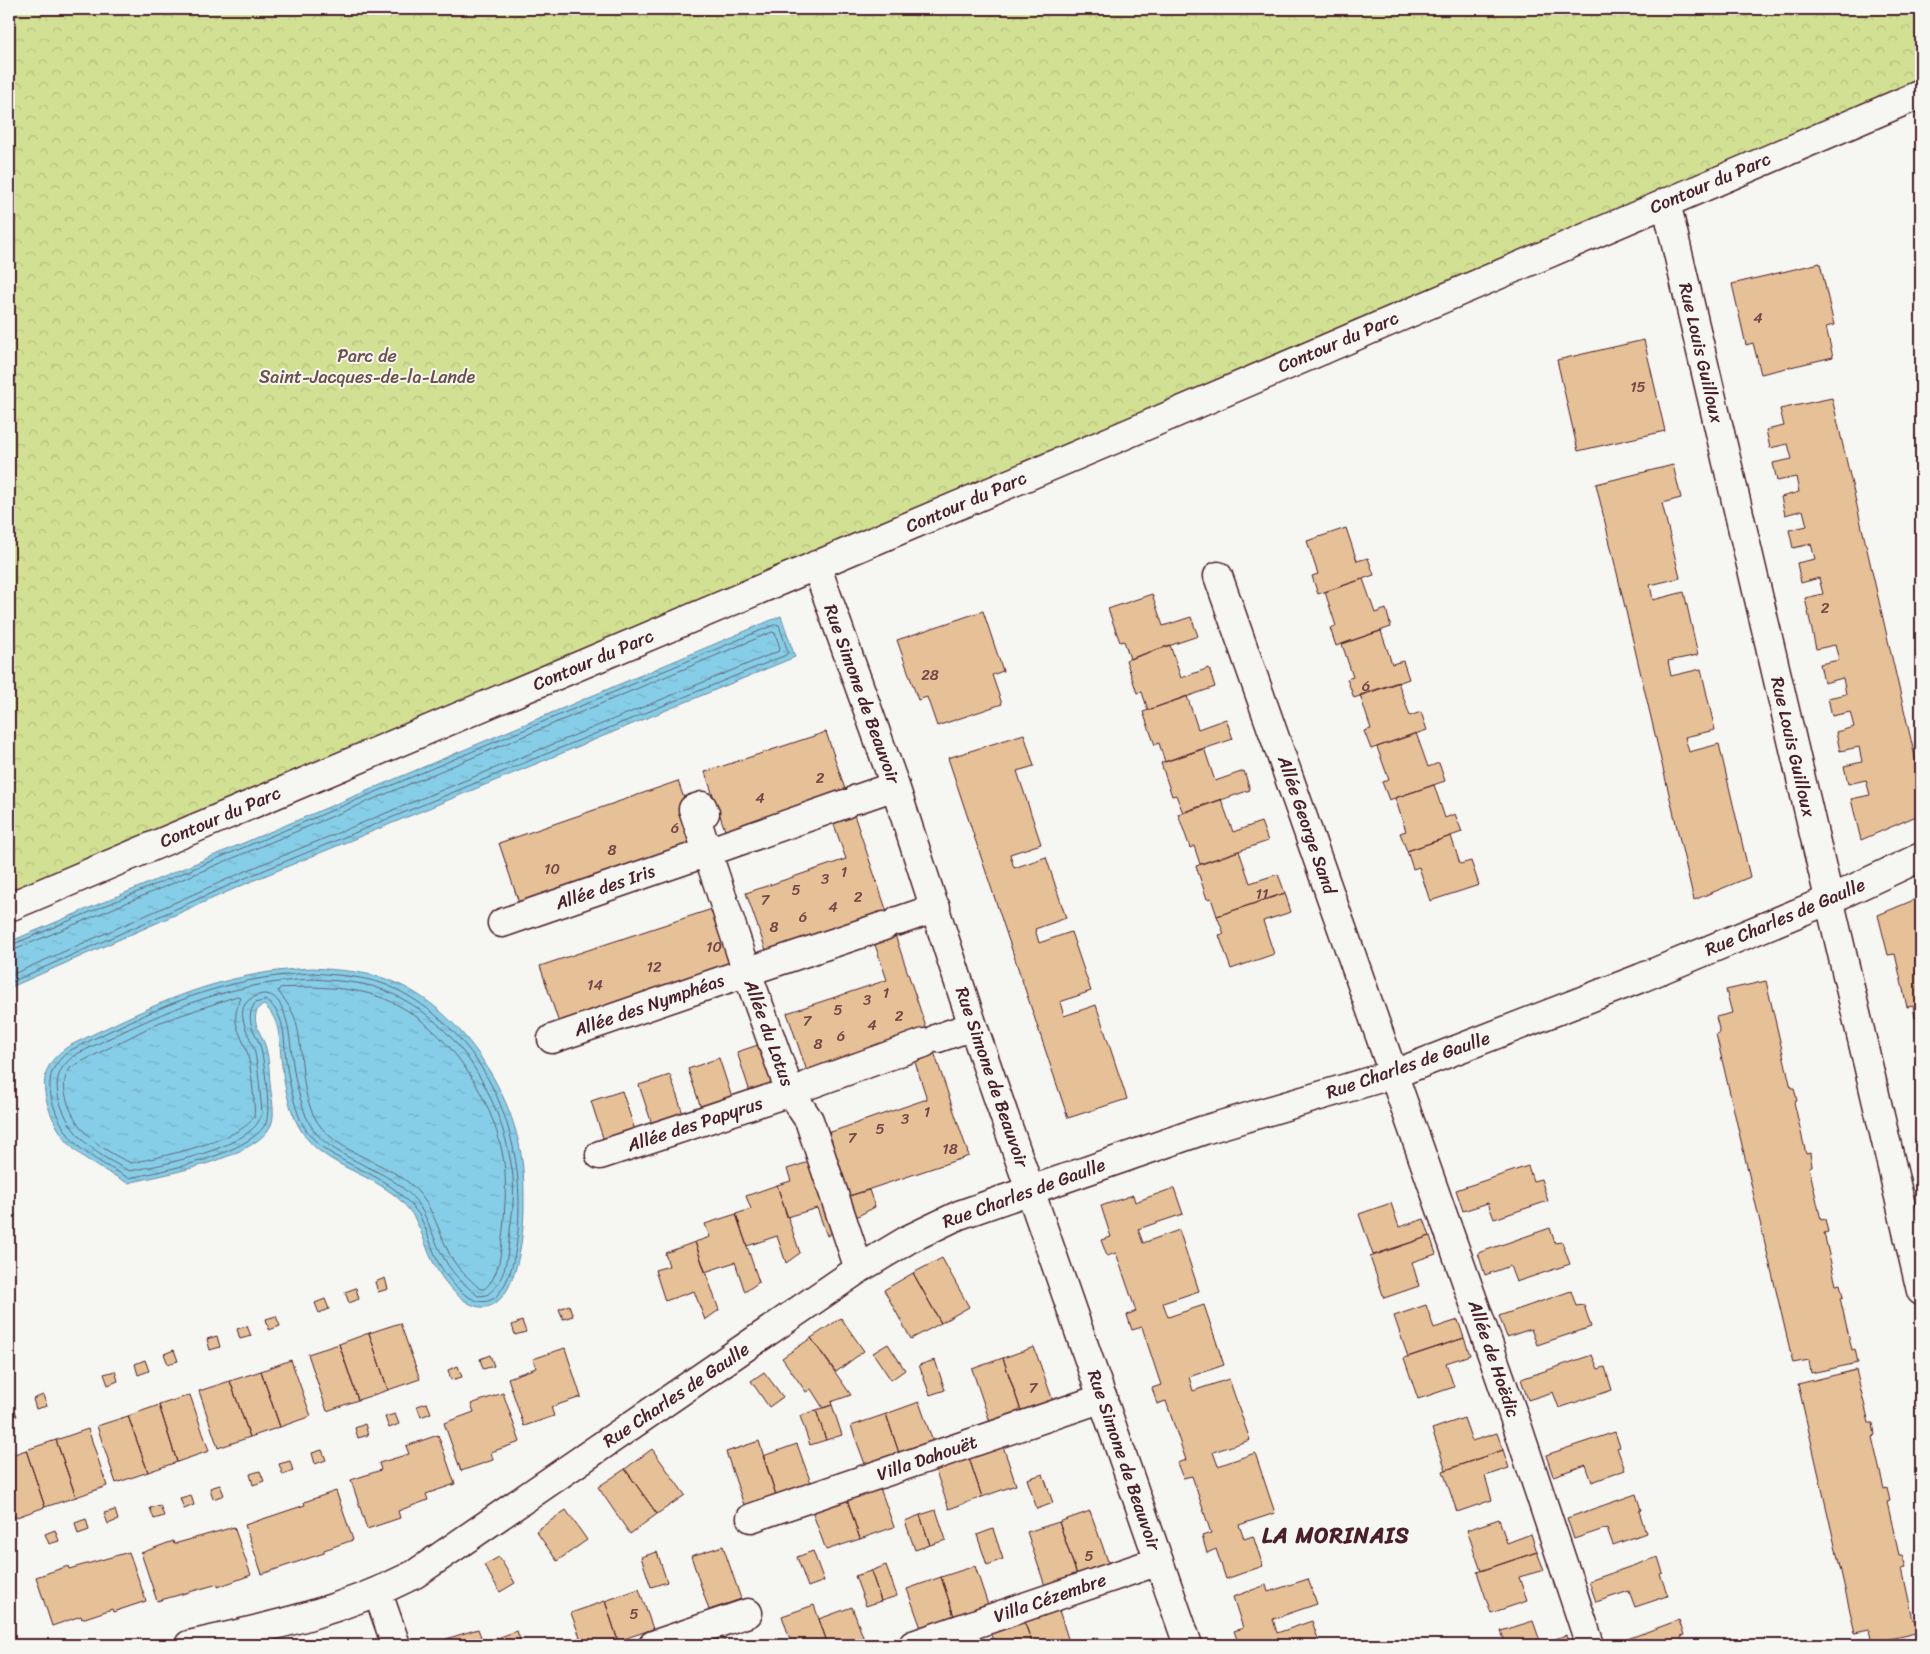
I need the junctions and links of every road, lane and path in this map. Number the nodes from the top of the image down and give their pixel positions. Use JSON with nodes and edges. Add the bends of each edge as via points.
{"nodes":[{"id":1,"x":1921,"y":94,"type":"edge"},
{"id":2,"x":1666,"y":202,"type":"junction"},
{"id":3,"x":816,"y":565,"type":"junction"},
{"id":4,"x":1218,"y":576,"type":"dead end"},
{"id":5,"x":895,"y":786,"type":"junction"},
{"id":6,"x":712,"y":835,"type":"junction"},
{"id":7,"x":1921,"y":857,"type":"edge"},
{"id":8,"x":1830,"y":900,"type":"junction"},
{"id":9,"x":9,"y":907,"type":"edge"},
{"id":10,"x":936,"y":908,"type":"junction"},
{"id":11,"x":502,"y":923,"type":"dead end"},
{"id":12,"x":754,"y":969,"type":"junction"},
{"id":13,"x":972,"y":1026,"type":"junction"},
{"id":14,"x":552,"y":1039,"type":"dead end"},
{"id":15,"x":1394,"y":1074,"type":"junction"},
{"id":16,"x":799,"y":1089,"type":"junction"},
{"id":17,"x":600,"y":1155,"type":"dead end"},
{"id":18,"x":1031,"y":1188,"type":"junction"},
{"id":19,"x":862,"y":1267,"type":"junction"},
{"id":20,"x":1921,"y":1291,"type":"edge"},
{"id":21,"x":1103,"y":1398,"type":"junction"},
{"id":22,"x":751,"y":1518,"type":"dead end"},
{"id":23,"x":1159,"y":1561,"type":"junction"},
{"id":24,"x":378,"y":1593,"type":"junction"},
{"id":25,"x":748,"y":1613,"type":"dead end"},
{"id":26,"x":189,"y":1645,"type":"edge"},
{"id":27,"x":396,"y":1645,"type":"edge"},
{"id":28,"x":653,"y":1645,"type":"edge"},
{"id":29,"x":912,"y":1645,"type":"edge"},
{"id":30,"x":1188,"y":1645,"type":"edge"},
{"id":31,"x":1590,"y":1645,"type":"edge"}],
"edges":[{"from":1,"to":2,"type":"street","name":"Contour du Parc"},
{"from":2,"to":3,"type":"street","name":"Contour du Parc"},
{"from":2,"to":8,"type":"street","name":"Rue Louis Guilloux"},
{"from":3,"to":5,"type":"street","name":"Rue Simone de Beauvoir"},
{"from":3,"to":9,"type":"street","name":"Contour du Parc"},
{"from":4,"to":15,"type":"street","name":"Allée George Sand"},
{"from":5,"to":6,"type":"street","name":"Allée des Iris","via":[[851,802]]},
{"from":5,"to":10,"type":"street","name":"Rue Simone de Beauvoir"},
{"from":6,"to":11,"type":"street","name":"Allée des Iris"},
{"from":6,"to":12,"type":"street","name":"Allée du Lotus"},
{"from":7,"to":8,"type":"street","name":"Rue Charles de Gaulle"},
{"from":8,"to":15,"type":"street","name":"Rue Charles de Gaulle"},
{"from":8,"to":20,"type":"street","name":"Rue Louis Guilloux"},
{"from":10,"to":12,"type":"street","name":"Allée des Nymphéas"},
{"from":10,"to":13,"type":"street","name":"Rue Simone de Beauvoir"},
{"from":12,"to":14,"type":"street","name":"Allée des Nymphéas"},
{"from":12,"to":16,"type":"street","name":"Allée du Lotus"},
{"from":13,"to":16,"type":"street","name":"Allée des Papyrus"},
{"from":13,"to":18,"type":"street","name":"Rue Simone de Beauvoir"},
{"from":15,"to":18,"type":"street","name":"Rue Charles de Gaulle","via":[[1204,1130]]},
{"from":15,"to":31,"type":"street","name":"Allée de Hoëdic"},
{"from":16,"to":17,"type":"street","name":"Allée des Papyrus"},
{"from":16,"to":19,"type":"street","name":"Allée du Lotus"},
{"from":18,"to":19,"type":"street","name":"Rue Charles de Gaulle","via":[[959,1214]]},
{"from":18,"to":21,"type":"street","name":"Rue Simone de Beauvoir"},
{"from":19,"to":24,"type":"street","name":"Rue Charles de Gaulle","via":[[415,1574]]},
{"from":21,"to":22,"type":"street","name":"Villa Dahouët"},
{"from":21,"to":23,"type":"street","name":"Rue Simone de Beauvoir"},
{"from":23,"to":29,"type":"street","name":"Villa Cézembre"},
{"from":23,"to":30,"type":"street","name":"Rue Simone de Beauvoir"},
{"from":24,"to":26,"type":"street","name":"Rue Charles de Gaulle","via":[[304,1619]]},
{"from":24,"to":27,"type":"street"},
{"from":25,"to":28,"type":"street"}]}
